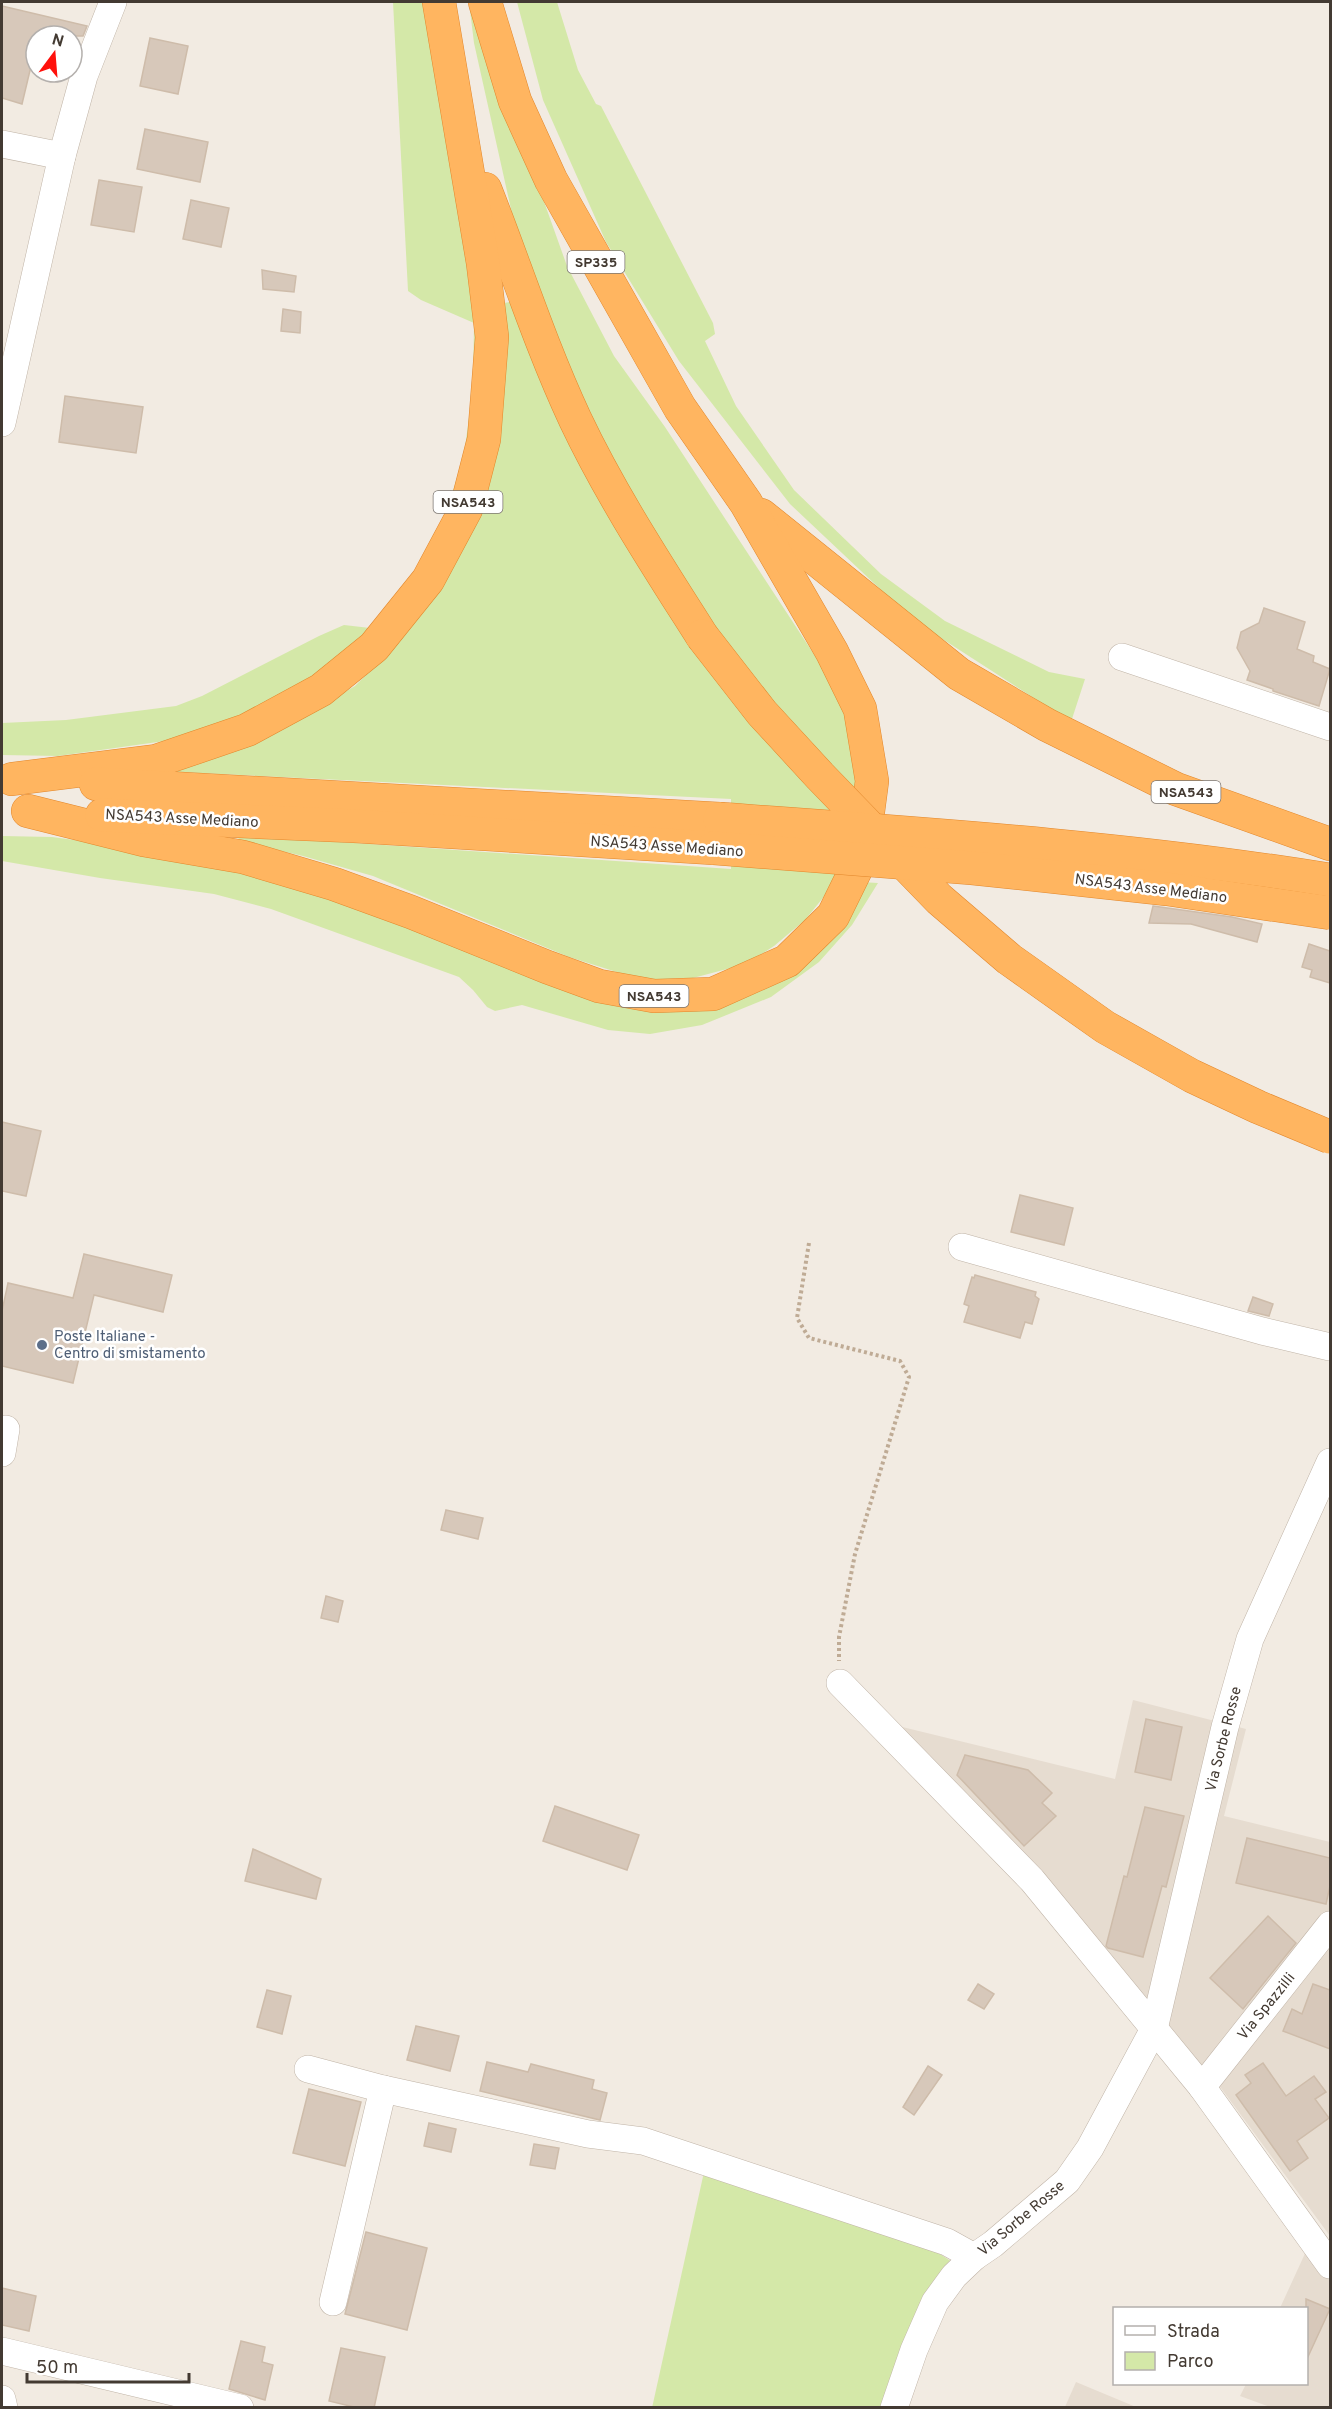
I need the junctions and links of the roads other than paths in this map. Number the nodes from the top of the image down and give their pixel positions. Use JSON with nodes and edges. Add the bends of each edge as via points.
{"nodes":[{"id":1,"x":113,"y":2,"type":"edge"},
{"id":2,"x":439,"y":2,"type":"edge"},
{"id":3,"x":485,"y":2,"type":"edge"},
{"id":4,"x":2,"y":144,"type":"edge"},
{"id":5,"x":62,"y":156,"type":"junction"},
{"id":6,"x":496,"y":257,"type":"junction"},
{"id":7,"x":2,"y":423,"type":"edge"},
{"id":8,"x":746,"y":503,"type":"junction"},
{"id":9,"x":1122,"y":657,"type":"dead end"},
{"id":10,"x":1330,"y":727,"type":"edge"},
{"id":11,"x":7,"y":779,"type":"edge"},
{"id":12,"x":15,"y":811,"type":"edge"},
{"id":13,"x":717,"y":834,"type":"junction"},
{"id":14,"x":1330,"y":844,"type":"edge"},
{"id":15,"x":1330,"y":880,"type":"edge"},
{"id":16,"x":1330,"y":913,"type":"edge"},
{"id":17,"x":1330,"y":1137,"type":"edge"},
{"id":18,"x":962,"y":1247,"type":"dead end"},
{"id":19,"x":1330,"y":1347,"type":"edge"},
{"id":20,"x":1330,"y":1462,"type":"edge"},
{"id":21,"x":840,"y":1683,"type":"road end"},
{"id":22,"x":1330,"y":1925,"type":"edge"},
{"id":23,"x":1154,"y":2029,"type":"junction"},
{"id":24,"x":308,"y":2069,"type":"dead end"},
{"id":25,"x":1202,"y":2087,"type":"junction"},
{"id":26,"x":383,"y":2089,"type":"junction"},
{"id":27,"x":974,"y":2257,"type":"junction"},
{"id":28,"x":1330,"y":2265,"type":"edge"},
{"id":29,"x":333,"y":2302,"type":"dead end"},
{"id":30,"x":2,"y":2351,"type":"edge"},
{"id":31,"x":2,"y":2399,"type":"edge"},
{"id":32,"x":4,"y":2408,"type":"edge"},
{"id":33,"x":240,"y":2408,"type":"edge"},
{"id":34,"x":894,"y":2408,"type":"edge"}],
"edges":[{"from":1,"to":5,"type":"street","via":[[84,76]]},
{"from":2,"to":6,"type":"highway","via":[[459,126]]},
{"from":3,"to":8,"type":"highway","number":"SP335","via":[[515,101],[551,180],[680,408]]},
{"from":4,"to":5,"type":"street"},
{"from":5,"to":7,"type":"street"},
{"from":6,"to":11,"type":"highway","number":"NSA543","via":[[484,439],[466,509],[428,580],[374,647],[321,690],[247,730],[156,761]]},
{"from":6,"to":17,"type":"highway","bridge":true,"via":[[538,332],[575,419],[627,519],[702,636],[762,712],[820,776],[939,899],[1009,959],[1066,1000],[1192,1076]]},
{"from":8,"to":12,"type":"highway","number":"NSA543","via":[[832,652],[860,709],[872,782],[862,857],[833,916],[787,960],[713,994],[654,996],[599,986],[334,884],[243,857]]},
{"from":8,"to":14,"type":"highway","number":"NSA543","via":[[959,674],[1047,725],[1176,789]]},
{"from":9,"to":10,"type":"street"},
{"from":11,"to":13,"type":"highway","name":"NSA543 Asse Mediano","number":"NSA543"},
{"from":12,"to":13,"type":"highway","name":"NSA543 Asse Mediano","number":"NSA543","via":[[365,827]]},
{"from":13,"to":15,"type":"highway","name":"NSA543 Asse Mediano","number":"NSA543","bridge":true,"via":[[984,838],[1247,866]]},
{"from":13,"to":16,"type":"highway","name":"NSA543 Asse Mediano","number":"NSA543","bridge":true},
{"from":18,"to":19,"type":"street"},
{"from":20,"to":23,"type":"street","name":"Via Sorbe Rosse","via":[[1250,1639],[1225,1727]]},
{"from":21,"to":23,"type":"street","via":[[1032,1880]]},
{"from":22,"to":25,"type":"street","name":"Via Spazzilli"},
{"from":23,"to":25,"type":"street"},
{"from":23,"to":27,"type":"street","name":"Via Sorbe Rosse","via":[[1090,2148],[1067,2181]]},
{"from":24,"to":26,"type":"street"},
{"from":25,"to":28,"type":"street"},
{"from":26,"to":27,"type":"street","via":[[588,2134],[643,2141],[947,2242]]},
{"from":26,"to":29,"type":"street"},
{"from":27,"to":34,"type":"street","name":"Via Sorbe Rosse","via":[[935,2302]]},
{"from":30,"to":33,"type":"street"},
{"from":31,"to":32,"type":"street"}]}
